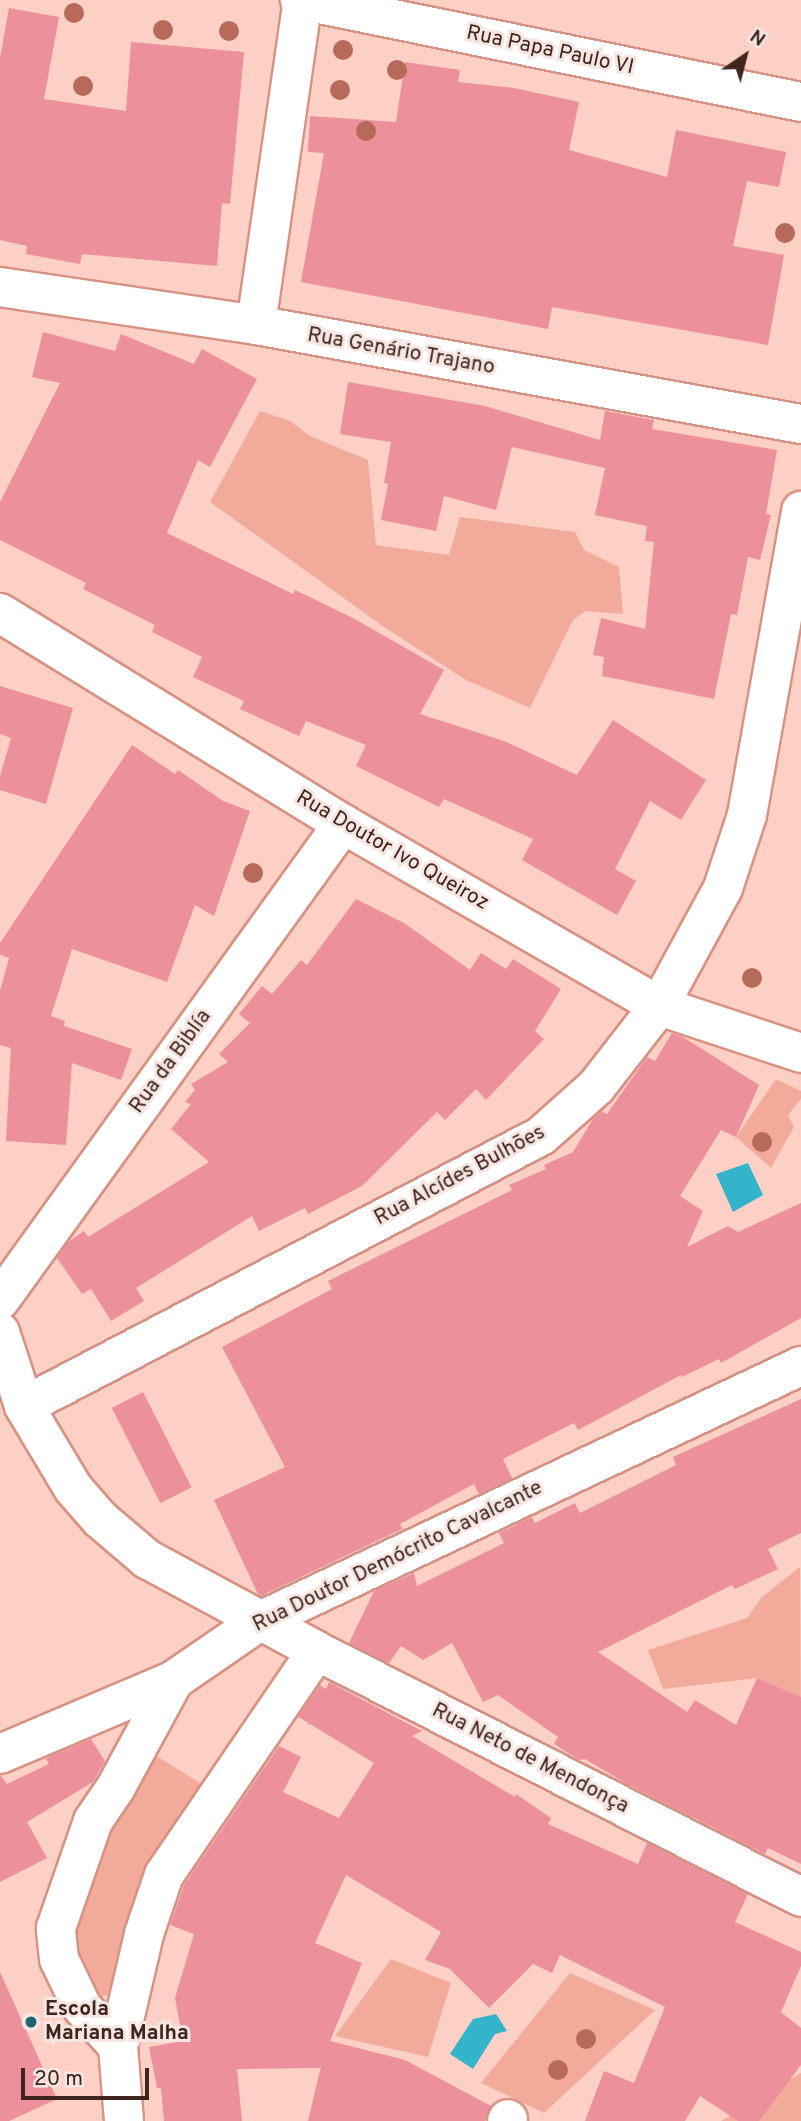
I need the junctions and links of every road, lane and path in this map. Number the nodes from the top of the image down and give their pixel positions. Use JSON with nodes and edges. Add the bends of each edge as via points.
{"nodes":[{"id":1,"x":302,"y":0,"type":"edge"},
{"id":2,"x":801,"y":102,"type":"edge"},
{"id":3,"x":0,"y":286,"type":"edge"},
{"id":4,"x":256,"y":325,"type":"junction"},
{"id":5,"x":801,"y":424,"type":"edge"},
{"id":6,"x":801,"y":511,"type":"edge"},
{"id":7,"x":0,"y":612,"type":"edge"},
{"id":8,"x":342,"y":824,"type":"junction"},
{"id":9,"x":659,"y":1006,"type":"junction"},
{"id":10,"x":801,"y":1053,"type":"edge"},
{"id":11,"x":0,"y":1300,"type":"edge"},
{"id":12,"x":0,"y":1332,"type":"edge"},
{"id":13,"x":801,"y":1366,"type":"edge"},
{"id":14,"x":24,"y":1406,"type":"junction"},
{"id":15,"x":260,"y":1621,"type":"junction"},
{"id":16,"x":317,"y":1651,"type":"junction"},
{"id":17,"x":174,"y":1679,"type":"junction"},
{"id":18,"x":0,"y":1754,"type":"edge"},
{"id":19,"x":801,"y":1897,"type":"edge"},
{"id":20,"x":118,"y":2046,"type":"junction"},
{"id":21,"x":124,"y":2121,"type":"edge"}],
"edges":[{"from":1,"to":2,"type":"street","name":"Rua Papa Paulo VI"},
{"from":1,"to":4,"type":"street"},
{"from":3,"to":4,"type":"street","name":"Rua Genário Trajano"},
{"from":4,"to":5,"type":"street","name":"Rua Genário Trajano"},
{"from":6,"to":9,"type":"street","name":"Rua Alcídes Bulhões","via":[[747,815],[723,888]]},
{"from":7,"to":8,"type":"street","name":"Rua Doutor Ivo Queiroz"},
{"from":8,"to":9,"type":"street","name":"Rua Doutor Ivo Queiroz"},
{"from":8,"to":11,"type":"street","name":"Rua da Biblía"},
{"from":9,"to":10,"type":"street","name":"Rua Doutor Ivo Queiroz"},
{"from":9,"to":14,"type":"street","name":"Rua Alcídes Bulhões","via":[[596,1087],[541,1136]]},
{"from":12,"to":14,"type":"street","name":"Rua Neto de Mendonça"},
{"from":13,"to":15,"type":"street","name":"Rua Doutor Demócrito Cavalcante"},
{"from":14,"to":15,"type":"street","name":"Rua Neto de Mendonça","via":[[73,1488],[100,1519],[147,1559]]},
{"from":15,"to":16,"type":"street","name":"Rua Neto de Mendonça"},
{"from":15,"to":17,"type":"street","name":"Rua Doutor Demócrito Cavalcante"},
{"from":16,"to":19,"type":"street","name":"Rua Neto de Mendonça"},
{"from":16,"to":20,"type":"street","via":[[164,1875],[144,1934]]},
{"from":17,"to":18,"type":"street","name":"Rua Doutor Demócrito Cavalcante"},
{"from":17,"to":20,"type":"street","via":[[93,1821],[56,1928],[59,1959],[82,2007]]},
{"from":20,"to":21,"type":"street"}]}
